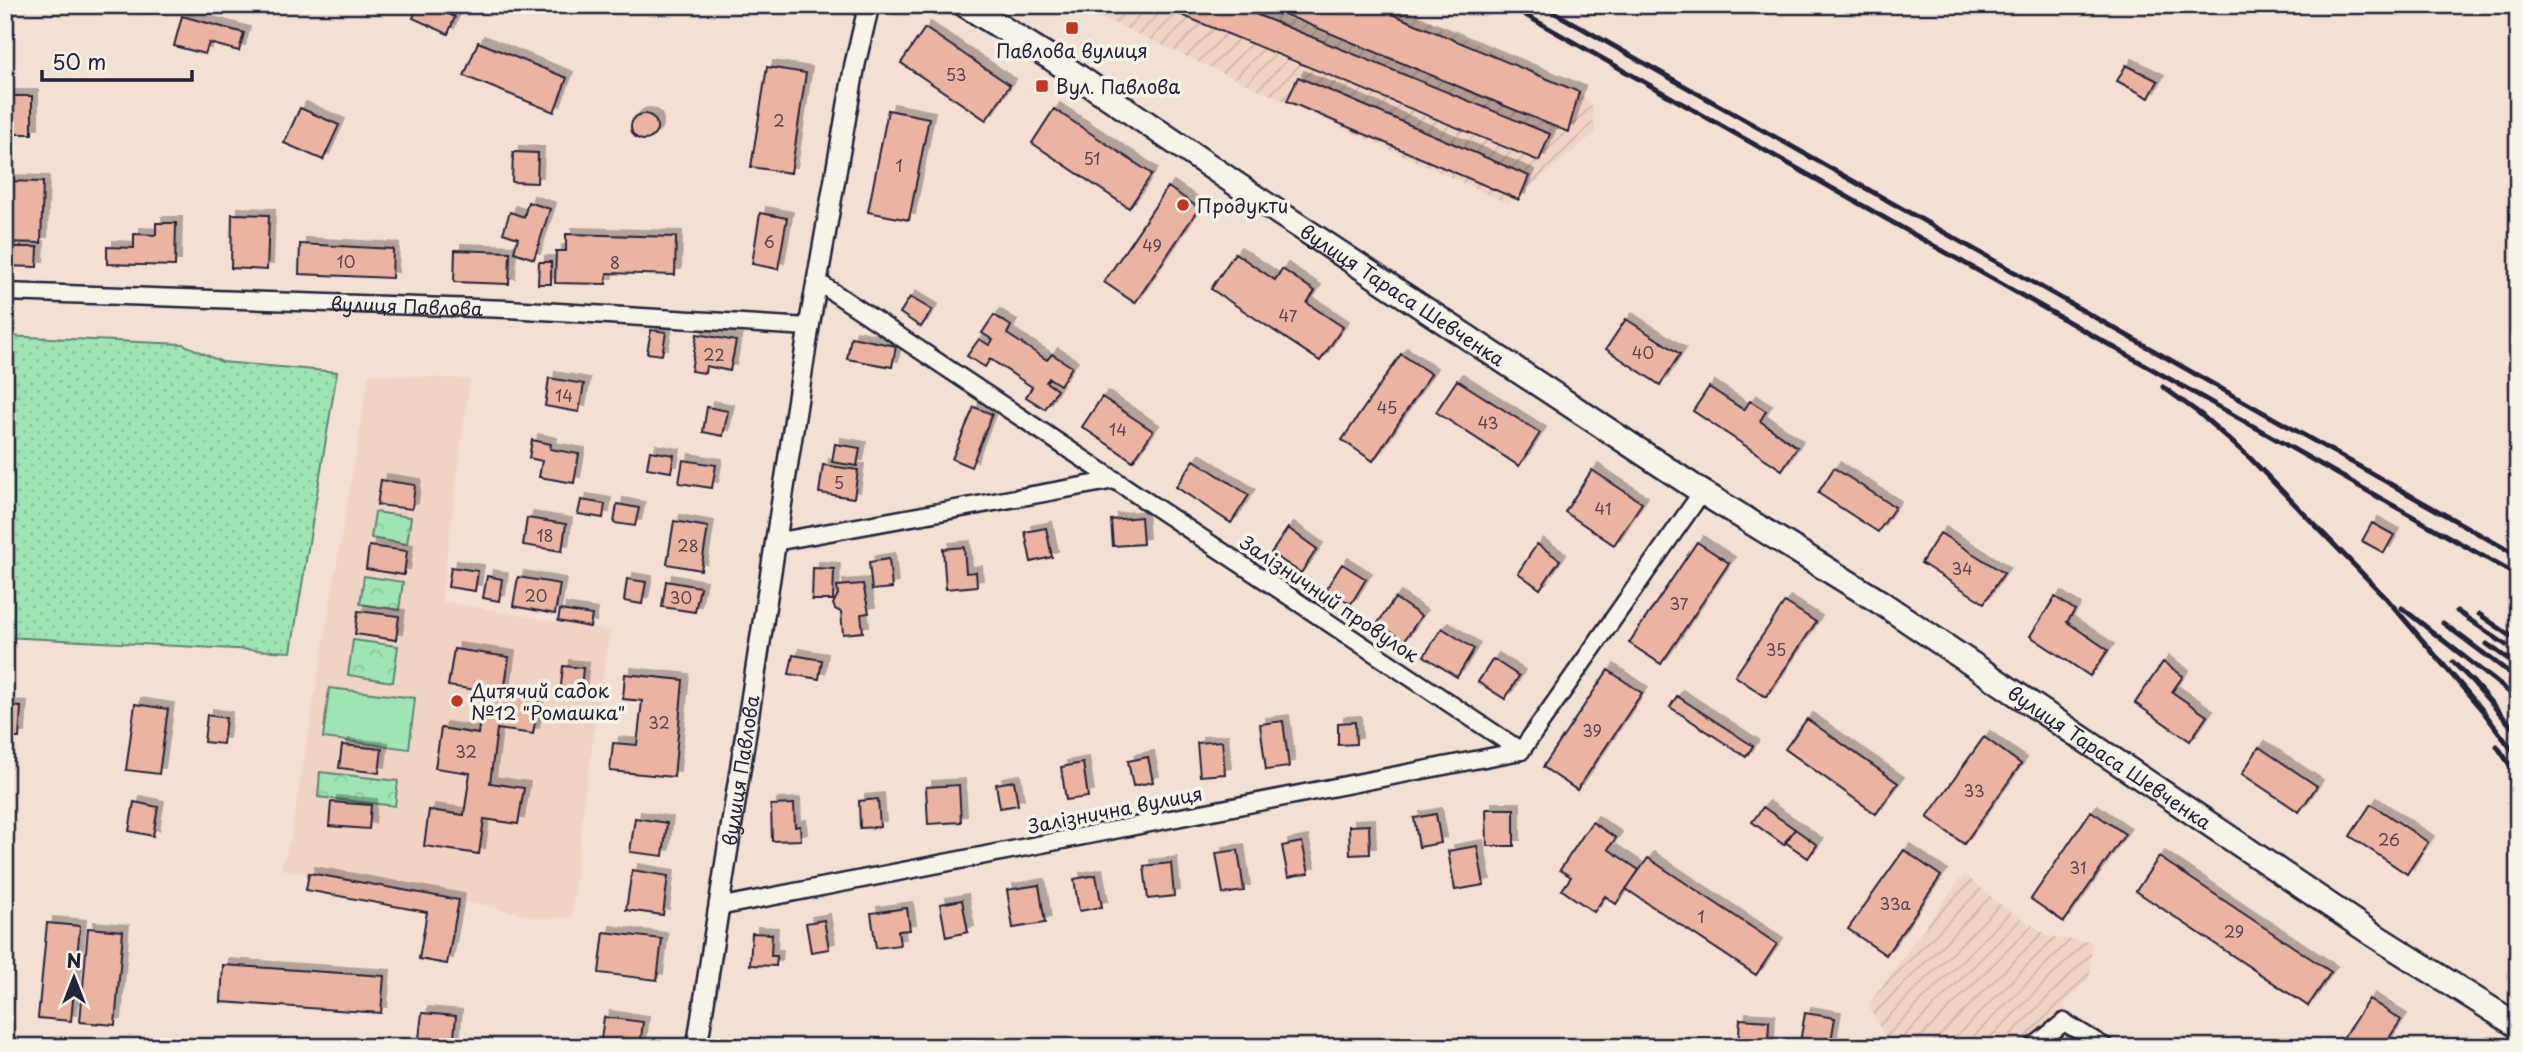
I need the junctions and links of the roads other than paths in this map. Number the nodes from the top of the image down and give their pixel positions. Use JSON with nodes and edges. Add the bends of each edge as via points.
{"nodes":[{"id":1,"x":869,"y":5,"type":"edge"},
{"id":2,"x":965,"y":5,"type":"edge"},
{"id":3,"x":818,"y":282,"type":"junction"},
{"id":4,"x":5,"y":292,"type":"edge"},
{"id":5,"x":808,"y":327,"type":"junction"},
{"id":6,"x":1115,"y":480,"type":"junction"},
{"id":7,"x":1702,"y":492,"type":"junction"},
{"id":8,"x":775,"y":542,"type":"junction"},
{"id":9,"x":1521,"y":751,"type":"junction"},
{"id":10,"x":718,"y":907,"type":"junction"},
{"id":11,"x":2518,"y":1026,"type":"edge"},
{"id":12,"x":697,"y":1047,"type":"edge"},
{"id":13,"x":2034,"y":1047,"type":"edge"},
{"id":14,"x":2105,"y":1047,"type":"edge"}],
"edges":[{"from":1,"to":3,"type":"street","name":"вулиця Павлова"},
{"from":2,"to":7,"type":"main road","name":"вулиця Тараса Шевченка"},
{"from":3,"to":5,"type":"street","name":"вулиця Павлова"},
{"from":3,"to":6,"type":"street","name":"Залізничний провулок"},
{"from":4,"to":5,"type":"street","name":"вулиця Павлова","via":[[508,309]]},
{"from":5,"to":8,"type":"street","name":"вулиця Павлова"},
{"from":6,"to":8,"type":"street"},
{"from":6,"to":9,"type":"street","name":"Залізничний провулок"},
{"from":7,"to":9,"type":"street"},
{"from":7,"to":11,"type":"main road","name":"вулиця Тараса Шевченка","via":[[1880,602],[2374,935]]},
{"from":8,"to":10,"type":"street","name":"вулиця Павлова"},
{"from":9,"to":10,"type":"street","name":"Залізнична вулиця"},
{"from":10,"to":12,"type":"street","name":"вулиця Павлова"},
{"from":13,"to":14,"type":"street","via":[[2064,1021]]}]}
